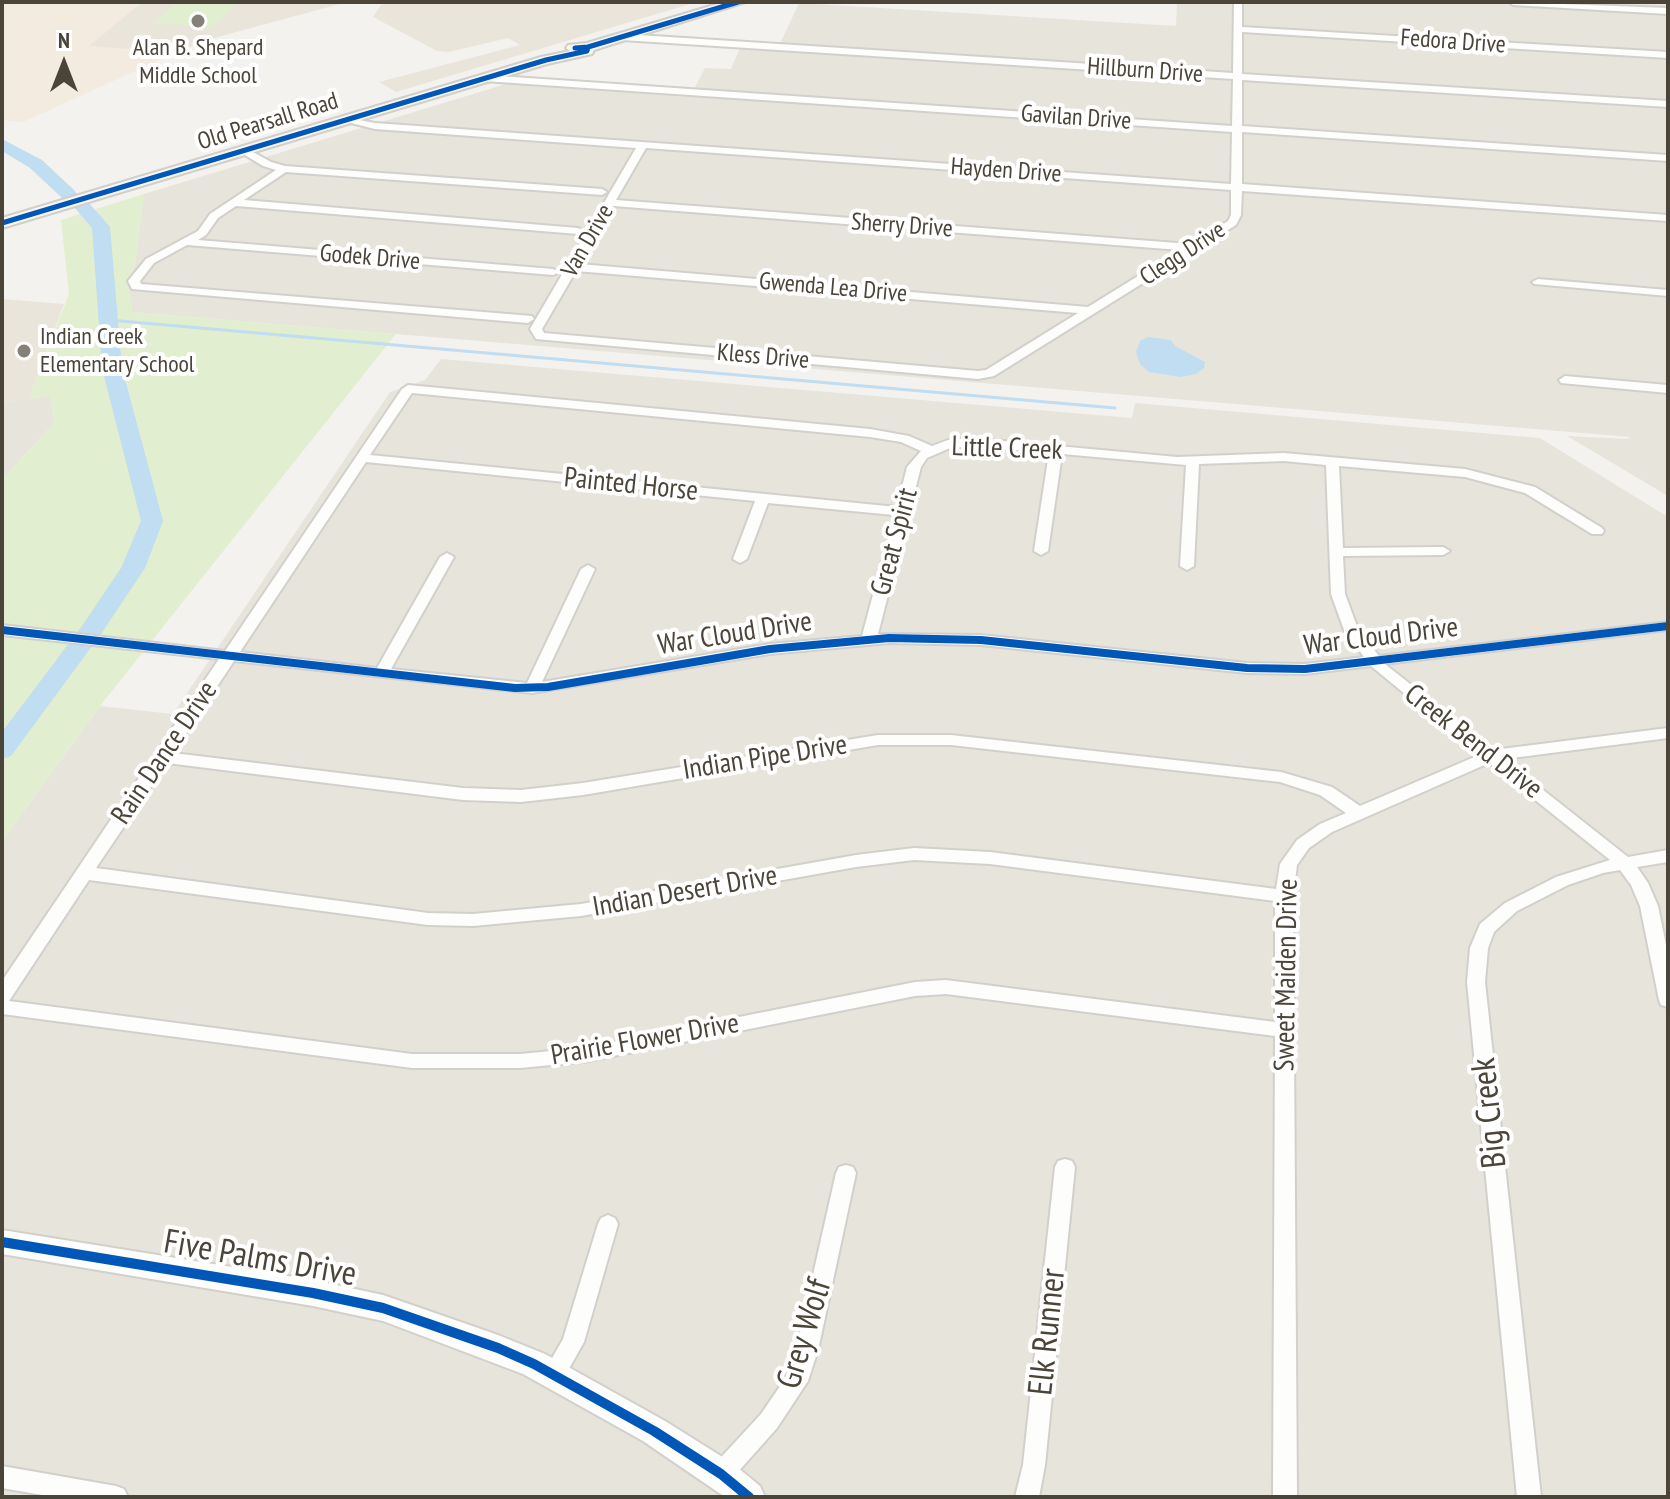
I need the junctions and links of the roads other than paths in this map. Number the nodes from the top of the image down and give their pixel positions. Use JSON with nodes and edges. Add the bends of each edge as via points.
{"nodes":[{"id":1,"x":738,"y":2,"type":"edge"},
{"id":2,"x":1238,"y":2,"type":"edge"},
{"id":3,"x":1513,"y":2,"type":"edge"},
{"id":4,"x":1668,"y":11,"type":"edge"},
{"id":5,"x":1237,"y":29,"type":"junction"},
{"id":6,"x":622,"y":37,"type":"junction"},
{"id":7,"x":1668,"y":55,"type":"edge"},
{"id":8,"x":1237,"y":77,"type":"junction"},
{"id":9,"x":484,"y":78,"type":"junction"},
{"id":10,"x":1668,"y":104,"type":"edge"},
{"id":11,"x":344,"y":120,"type":"junction"},
{"id":12,"x":1236,"y":129,"type":"junction"},
{"id":13,"x":643,"y":145,"type":"junction"},
{"id":14,"x":244,"y":150,"type":"junction"},
{"id":15,"x":1668,"y":158,"type":"edge"},
{"id":16,"x":284,"y":169,"type":"junction"},
{"id":17,"x":1235,"y":188,"type":"junction"},
{"id":18,"x":602,"y":192,"type":"dead end"},
{"id":19,"x":236,"y":203,"type":"junction"},
{"id":20,"x":611,"y":203,"type":"junction"},
{"id":21,"x":1668,"y":218,"type":"edge"},
{"id":22,"x":2,"y":223,"type":"edge"},
{"id":23,"x":578,"y":231,"type":"dead end"},
{"id":24,"x":187,"y":242,"type":"junction"},
{"id":25,"x":1193,"y":248,"type":"junction"},
{"id":26,"x":573,"y":267,"type":"junction"},
{"id":27,"x":553,"y":272,"type":"dead end"},
{"id":28,"x":1538,"y":282,"type":"dead end"},
{"id":29,"x":1668,"y":293,"type":"edge"},
{"id":30,"x":1093,"y":311,"type":"junction"},
{"id":31,"x":528,"y":319,"type":"dead end"},
{"id":32,"x":540,"y":336,"type":"joint"},
{"id":33,"x":986,"y":374,"type":"joint"},
{"id":34,"x":1565,"y":380,"type":"dead end"},
{"id":35,"x":408,"y":389,"type":"joint"},
{"id":36,"x":1668,"y":389,"type":"edge"},
{"id":37,"x":930,"y":450,"type":"junction"},
{"id":38,"x":1056,"y":450,"type":"junction"},
{"id":39,"x":361,"y":458,"type":"junction"},
{"id":40,"x":1193,"y":461,"type":"junction"},
{"id":41,"x":1332,"y":461,"type":"junction"},
{"id":42,"x":763,"y":498,"type":"junction"},
{"id":43,"x":902,"y":512,"type":"junction"},
{"id":44,"x":1597,"y":531,"type":"dead end"},
{"id":45,"x":1041,"y":551,"type":"dead end"},
{"id":46,"x":1443,"y":551,"type":"dead end"},
{"id":47,"x":1336,"y":552,"type":"junction"},
{"id":48,"x":447,"y":557,"type":"dead end"},
{"id":49,"x":740,"y":559,"type":"dead end"},
{"id":50,"x":1187,"y":566,"type":"dead end"},
{"id":51,"x":588,"y":569,"type":"dead end"},
{"id":52,"x":1668,"y":626,"type":"edge"},
{"id":53,"x":9,"y":631,"type":"edge"},
{"id":54,"x":869,"y":639,"type":"junction"},
{"id":55,"x":231,"y":655,"type":"junction"},
{"id":56,"x":1373,"y":661,"type":"junction"},
{"id":57,"x":382,"y":672,"type":"junction"},
{"id":58,"x":532,"y":688,"type":"junction"},
{"id":59,"x":1668,"y":733,"type":"edge"},
{"id":60,"x":1492,"y":755,"type":"junction"},
{"id":61,"x":164,"y":757,"type":"junction"},
{"id":62,"x":1358,"y":813,"type":"junction"},
{"id":63,"x":1668,"y":856,"type":"edge"},
{"id":64,"x":1624,"y":862,"type":"junction"},
{"id":65,"x":85,"y":873,"type":"junction"},
{"id":66,"x":1284,"y":896,"type":"junction"},
{"id":67,"x":2,"y":996,"type":"edge"},
{"id":68,"x":1668,"y":1000,"type":"edge"},
{"id":69,"x":2,"y":1007,"type":"edge"},
{"id":70,"x":1285,"y":1030,"type":"junction"},
{"id":71,"x":1065,"y":1167,"type":"dead end"},
{"id":72,"x":846,"y":1173,"type":"dead end"},
{"id":73,"x":608,"y":1224,"type":"dead end"},
{"id":74,"x":2,"y":1242,"type":"edge"},
{"id":75,"x":554,"y":1374,"type":"junction"},
{"id":76,"x":721,"y":1474,"type":"junction"},
{"id":77,"x":2,"y":1477,"type":"edge"},
{"id":78,"x":116,"y":1497,"type":"edge"},
{"id":79,"x":749,"y":1497,"type":"edge"},
{"id":80,"x":1027,"y":1497,"type":"edge"},
{"id":81,"x":1285,"y":1497,"type":"edge"},
{"id":82,"x":1529,"y":1497,"type":"edge"}],
"edges":[{"from":1,"to":6,"type":"main road","name":"Old Pearsall Road"},
{"from":2,"to":5,"type":"street","name":"Clegg Drive"},
{"from":3,"to":4,"type":"street"},
{"from":5,"to":7,"type":"street","name":"Fedora Drive"},
{"from":5,"to":8,"type":"street","name":"Clegg Drive"},
{"from":6,"to":8,"type":"street","name":"Hillburn Drive"},
{"from":6,"to":9,"type":"main road","name":"Old Pearsall Road"},
{"from":8,"to":10,"type":"street","name":"Hillburn Drive"},
{"from":8,"to":12,"type":"street","name":"Clegg Drive"},
{"from":9,"to":11,"type":"main road","name":"Old Pearsall Road"},
{"from":9,"to":12,"type":"street","name":"Gavilan Drive"},
{"from":11,"to":13,"type":"street","name":"Hayden Drive"},
{"from":11,"to":14,"type":"main road","name":"Old Pearsall Road"},
{"from":12,"to":15,"type":"street","name":"Gavilan Drive"},
{"from":12,"to":17,"type":"street","name":"Clegg Drive"},
{"from":13,"to":17,"type":"street","name":"Hayden Drive"},
{"from":13,"to":20,"type":"street","name":"Van Drive"},
{"from":14,"to":16,"type":"street"},
{"from":14,"to":22,"type":"main road","name":"Old Pearsall Road"},
{"from":16,"to":18,"type":"street"},
{"from":16,"to":19,"type":"street"},
{"from":17,"to":21,"type":"street","name":"Hayden Drive"},
{"from":17,"to":25,"type":"street","name":"Clegg Drive","via":[[1232,223]]},
{"from":19,"to":23,"type":"street"},
{"from":19,"to":24,"type":"street"},
{"from":20,"to":25,"type":"street","name":"Sherry Drive"},
{"from":20,"to":26,"type":"street","name":"Van Drive"},
{"from":24,"to":27,"type":"street","name":"Godek Drive"},
{"from":24,"to":31,"type":"street","via":[[150,261],[134,281],[136,287]]},
{"from":25,"to":30,"type":"street","name":"Clegg Drive"},
{"from":26,"to":30,"type":"street","name":"Gwenda Lea Drive"},
{"from":26,"to":32,"type":"street","name":"Van Drive","via":[[536,329]]},
{"from":28,"to":29,"type":"street"},
{"from":30,"to":33,"type":"street","name":"Clegg Drive"},
{"from":32,"to":33,"type":"street","name":"Kless Drive"},
{"from":34,"to":36,"type":"street"},
{"from":35,"to":37,"type":"street","name":"Little Creek","via":[[870,433]]},
{"from":35,"to":39,"type":"street","name":"Rain Dance Drive"},
{"from":37,"to":38,"type":"street","name":"Little Creek","via":[[971,442]]},
{"from":37,"to":43,"type":"street","name":"Great Spirit","via":[[914,467]]},
{"from":38,"to":40,"type":"street","name":"Little Creek"},
{"from":38,"to":45,"type":"street"},
{"from":39,"to":42,"type":"street","name":"Painted Horse"},
{"from":39,"to":55,"type":"street","name":"Rain Dance Drive"},
{"from":40,"to":41,"type":"street","name":"Little Creek"},
{"from":40,"to":50,"type":"street"},
{"from":41,"to":44,"type":"street","name":"Little Creek","via":[[1504,481],[1553,501]]},
{"from":41,"to":47,"type":"street","name":"Creek Bend Drive"},
{"from":42,"to":43,"type":"street","name":"Painted Horse"},
{"from":42,"to":49,"type":"street"},
{"from":43,"to":54,"type":"street","name":"Great Spirit"},
{"from":46,"to":47,"type":"street"},
{"from":47,"to":56,"type":"street","name":"Creek Bend Drive","via":[[1344,619]]},
{"from":48,"to":57,"type":"street"},
{"from":51,"to":58,"type":"street"},
{"from":52,"to":56,"type":"street","name":"War Cloud Drive"},
{"from":53,"to":55,"type":"street","name":"War Cloud Drive"},
{"from":54,"to":56,"type":"street","name":"War Cloud Drive","via":[[981,640],[1261,669]]},
{"from":54,"to":58,"type":"street","name":"War Cloud Drive","via":[[770,649]]},
{"from":55,"to":57,"type":"street","name":"War Cloud Drive"},
{"from":55,"to":61,"type":"street","name":"Rain Dance Drive"},
{"from":56,"to":60,"type":"street","name":"Creek Bend Drive"},
{"from":57,"to":58,"type":"street","name":"War Cloud Drive"},
{"from":59,"to":60,"type":"street","name":"Sweet Maiden Drive"},
{"from":60,"to":62,"type":"street","name":"Sweet Maiden Drive"},
{"from":60,"to":64,"type":"street","name":"Creek Bend Drive"},
{"from":61,"to":62,"type":"street","name":"Indian Pipe Drive","via":[[463,794],[521,796],[878,740],[951,740],[1281,777],[1326,791]]},
{"from":61,"to":65,"type":"street","name":"Rain Dance Drive"},
{"from":62,"to":66,"type":"street","name":"Sweet Maiden Drive","via":[[1303,844],[1289,864]]},
{"from":63,"to":64,"type":"street","name":"Big Creek"},
{"from":64,"to":68,"type":"street","name":"Creek Bend Drive","via":[[1649,906]]},
{"from":64,"to":82,"type":"street","name":"Big Creek","via":[[1581,873],[1511,907],[1486,929],[1477,957]]},
{"from":65,"to":66,"type":"street","name":"Indian Desert Drive","via":[[428,919],[473,920],[581,910],[914,854],[990,858]]},
{"from":65,"to":67,"type":"street","name":"Rain Dance Drive"},
{"from":66,"to":70,"type":"street","name":"Sweet Maiden Drive"},
{"from":69,"to":70,"type":"street","name":"Prairie Flower Drive","via":[[412,1061],[583,1055],[946,987]]},
{"from":70,"to":81,"type":"street","name":"Sweet Maiden Drive"},
{"from":71,"to":80,"type":"street","name":"Elk Runner"},
{"from":72,"to":76,"type":"street","name":"Grey Wolf","via":[[797,1381]]},
{"from":73,"to":75,"type":"street","via":[[573,1342]]},
{"from":74,"to":75,"type":"street","name":"Five Palms Drive","via":[[383,1308],[498,1348]]},
{"from":75,"to":76,"type":"street","name":"Five Palms Drive"},
{"from":76,"to":79,"type":"street","name":"Five Palms Drive"},
{"from":77,"to":78,"type":"street"}]}
